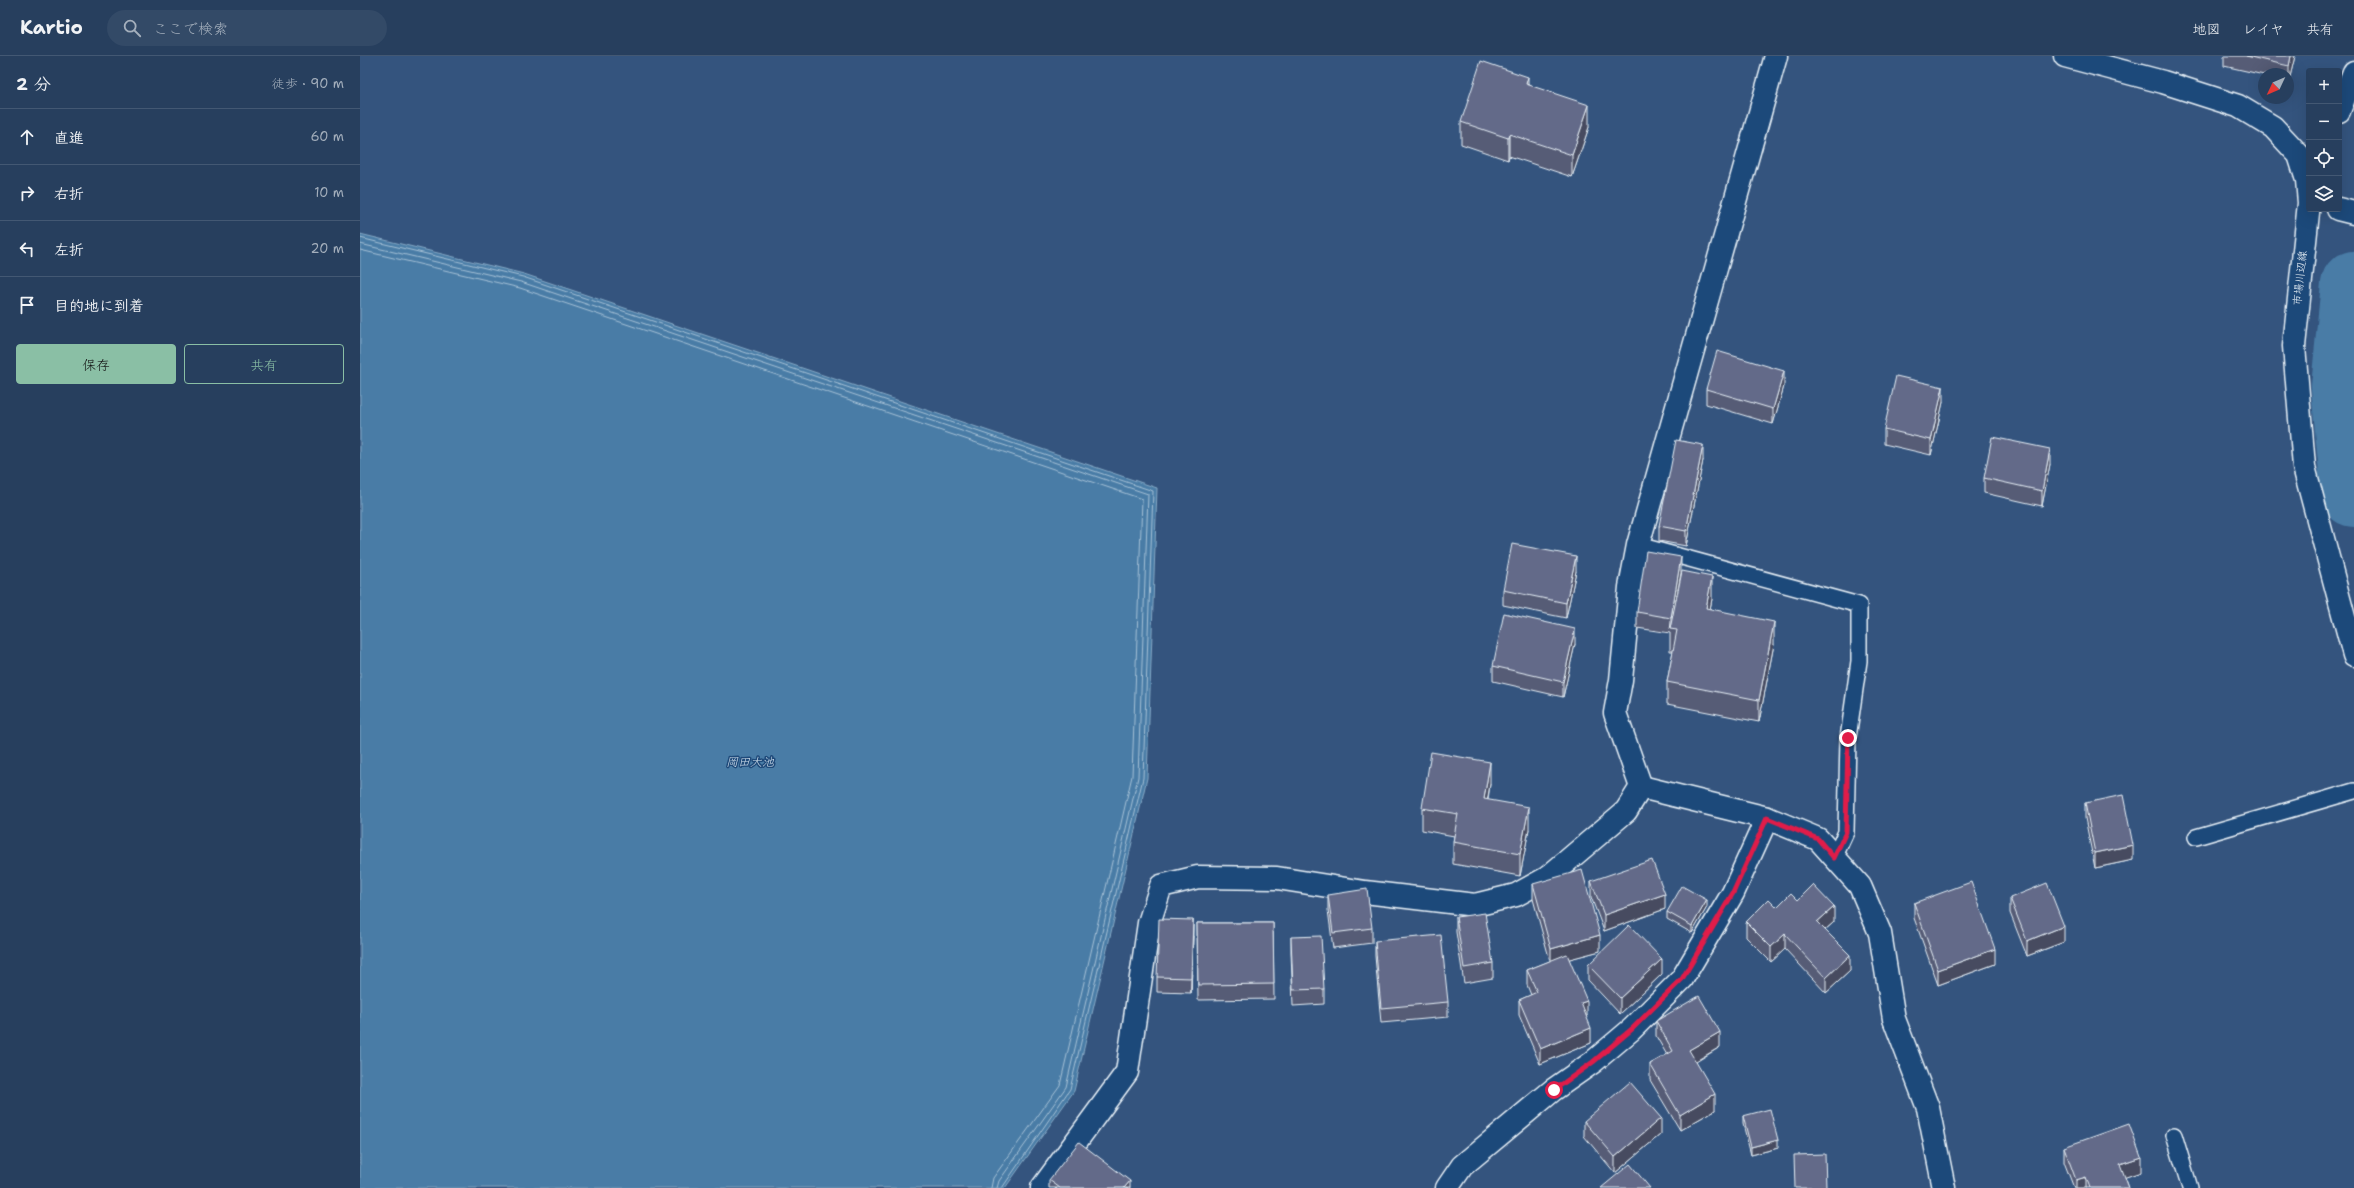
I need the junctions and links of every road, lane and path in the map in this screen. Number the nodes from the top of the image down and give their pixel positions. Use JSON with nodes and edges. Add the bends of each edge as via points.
{"nodes":[{"id":1,"x":1776,"y":56,"type":"edge"},
{"id":2,"x":2064,"y":56,"type":"edge"},
{"id":3,"x":2354,"y":72,"type":"edge"},
{"id":4,"x":2342,"y":104,"type":"edge"},
{"id":5,"x":2304,"y":152,"type":"edge"},
{"id":6,"x":2307,"y":176,"type":"edge"},
{"id":7,"x":2308,"y":212,"type":"edge"},
{"id":8,"x":1638,"y":545,"type":"junction"},
{"id":9,"x":2354,"y":655,"type":"edge"},
{"id":10,"x":1641,"y":787,"type":"junction"},
{"id":11,"x":2354,"y":791,"type":"edge"},
{"id":12,"x":1767,"y":818,"type":"junction"},
{"id":13,"x":2196,"y":837,"type":"dead end"},
{"id":14,"x":1834,"y":858,"type":"junction"},
{"id":15,"x":2174,"y":1135,"type":"dead end"},
{"id":16,"x":1042,"y":1188,"type":"edge"},
{"id":17,"x":1447,"y":1188,"type":"edge"},
{"id":18,"x":1944,"y":1188,"type":"edge"},
{"id":19,"x":2190,"y":1188,"type":"edge"}],
"edges":[{"from":1,"to":8,"type":"street"},
{"from":2,"to":5,"type":"street","name":"市場川辺線","via":[[2162,82],[2238,106],[2273,127]]},
{"from":3,"to":4,"type":"street"},
{"from":5,"to":6,"type":"street","name":"市場川辺線"},
{"from":7,"to":9,"type":"street","name":"市場川辺線","via":[[2294,346],[2304,467]]},
{"from":8,"to":10,"type":"street","via":[[1630,587],[1621,680],[1615,713]]},
{"from":8,"to":14,"type":"lane","via":[[1859,605],[1859,661],[1848,738],[1846,832]]},
{"from":10,"to":12,"type":"street"},
{"from":10,"to":16,"type":"street","via":[[1626,811],[1547,878],[1516,895],[1475,905],[1277,878],[1198,877],[1161,886],[1149,923],[1127,1072]]},
{"from":11,"to":13,"type":"lane"},
{"from":12,"to":14,"type":"street","via":[[1818,839]]},
{"from":12,"to":17,"type":"street","via":[[1733,893],[1682,979],[1632,1029],[1462,1166]]},
{"from":14,"to":18,"type":"street","via":[[1860,886],[1880,932],[1894,1019],[1928,1108]]},
{"from":15,"to":19,"type":"lane"}]}
